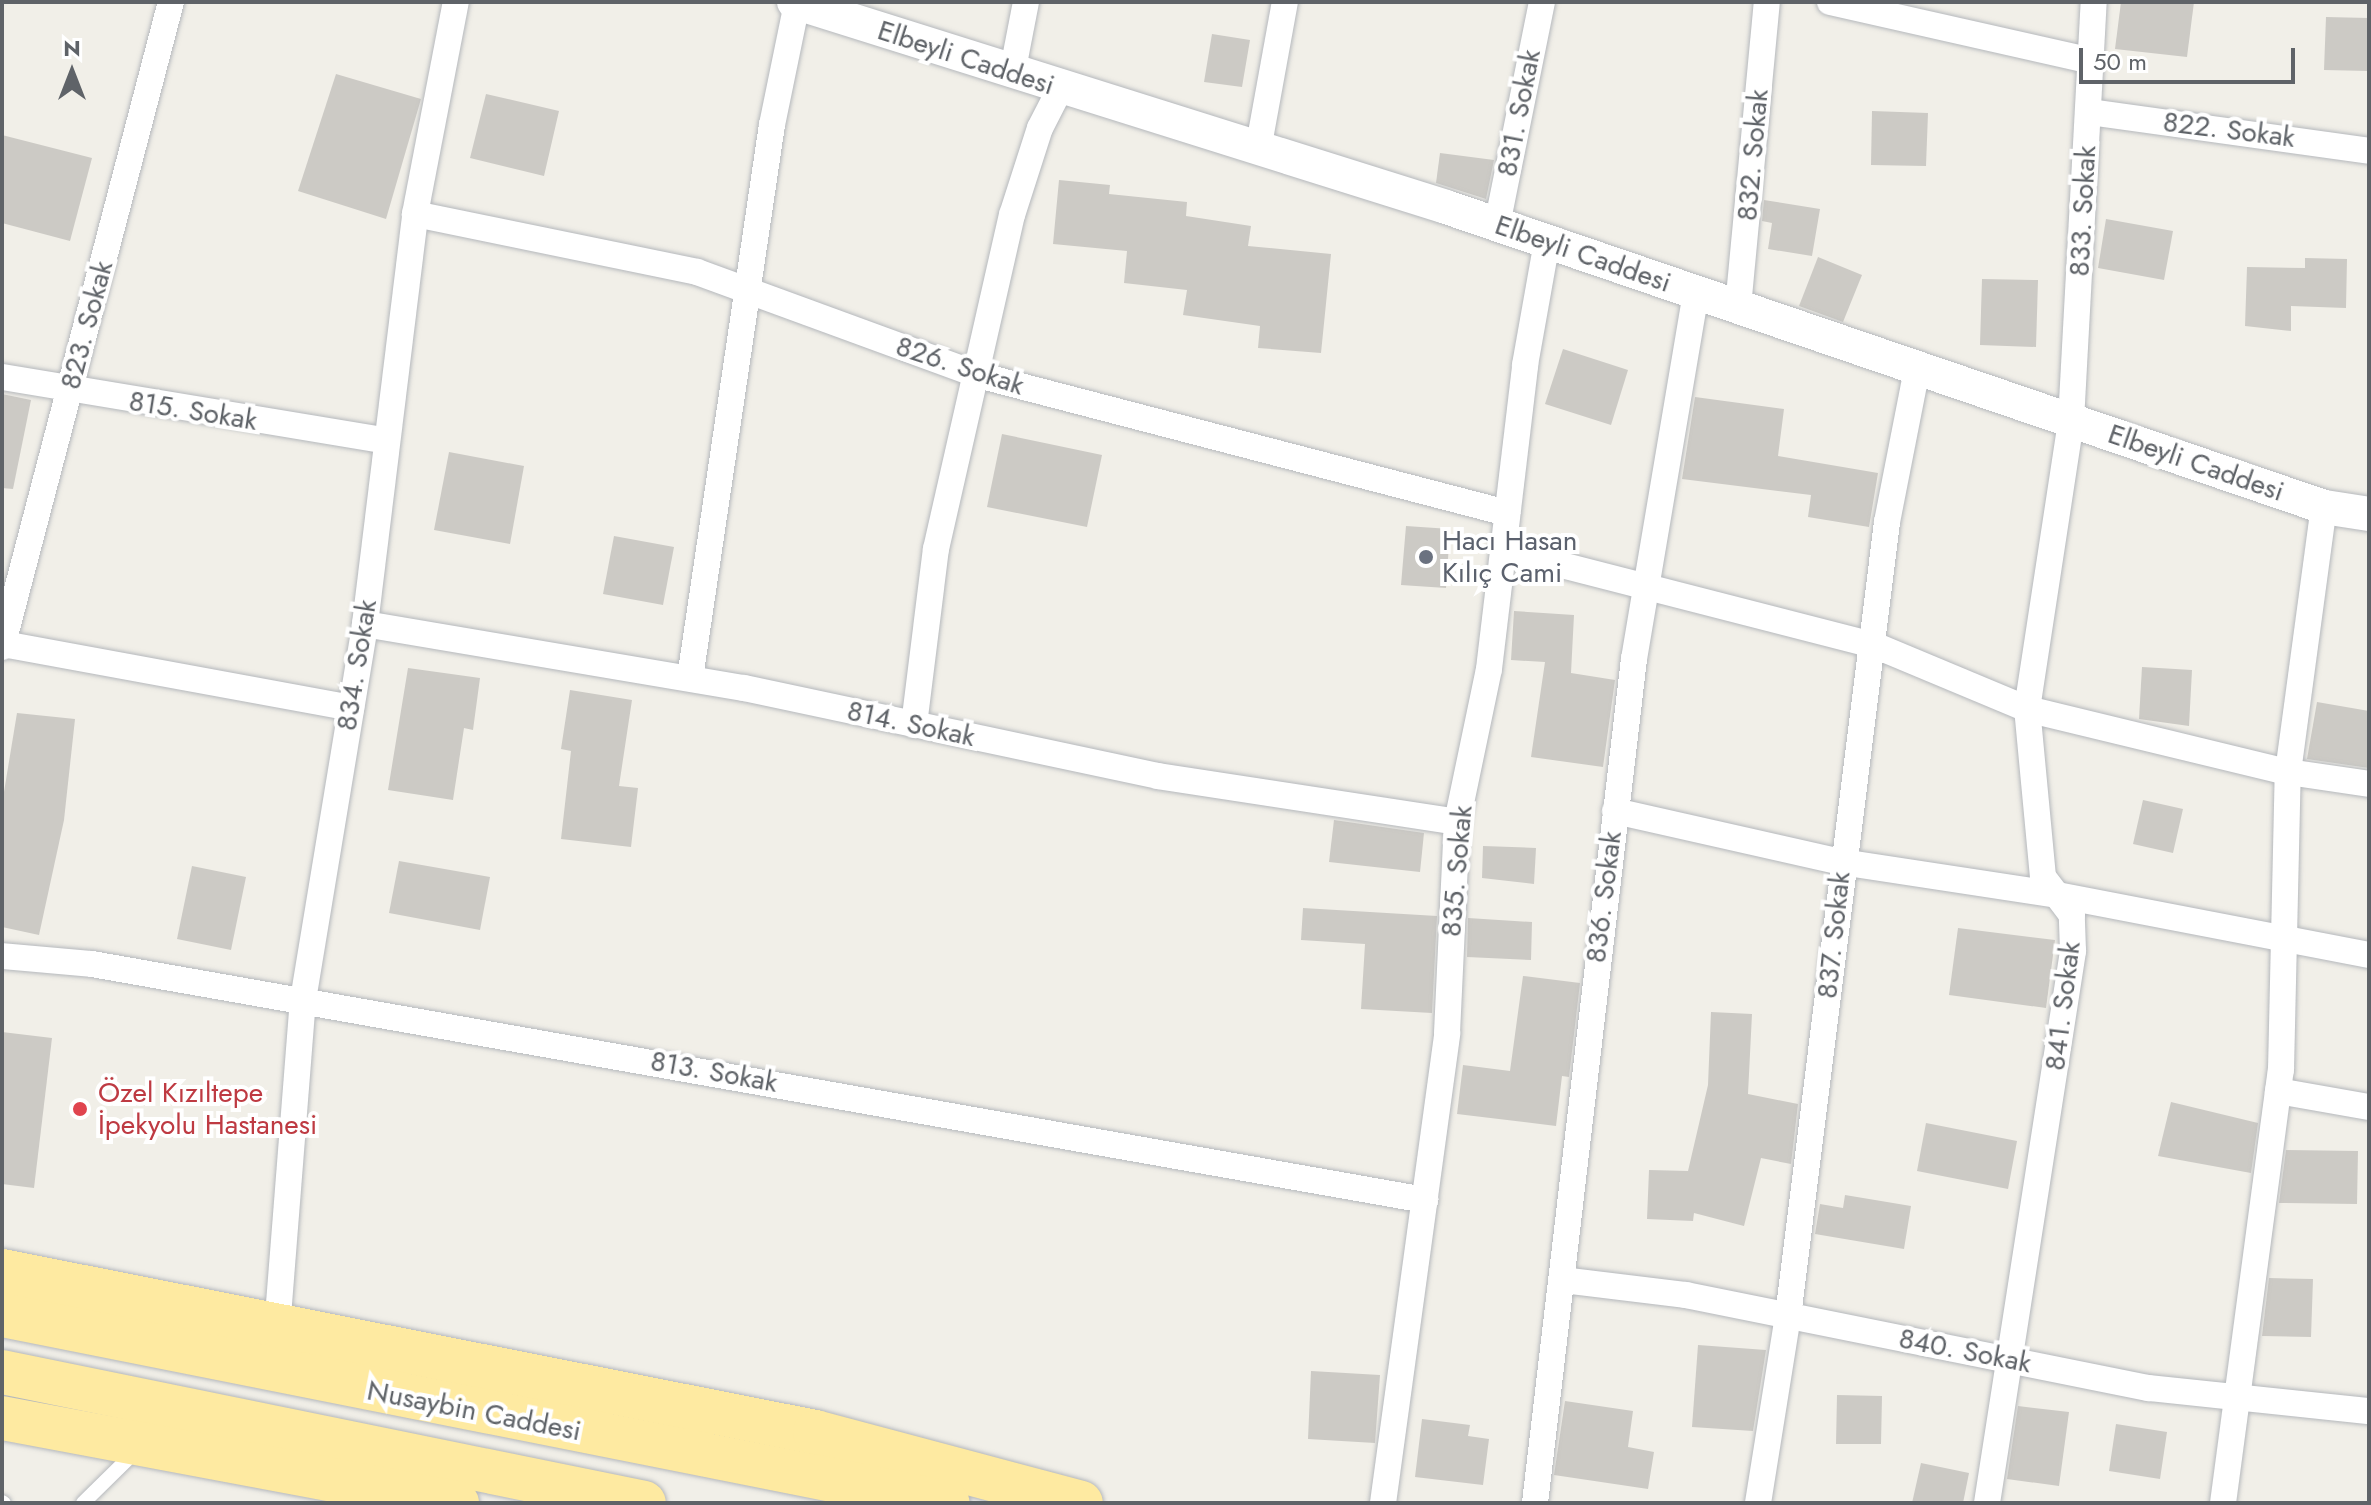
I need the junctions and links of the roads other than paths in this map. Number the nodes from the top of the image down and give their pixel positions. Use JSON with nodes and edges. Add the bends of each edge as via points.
{"nodes":[{"id":1,"x":171,"y":2,"type":"edge"},
{"id":2,"x":456,"y":2,"type":"edge"},
{"id":3,"x":796,"y":2,"type":"edge"},
{"id":4,"x":1026,"y":2,"type":"edge"},
{"id":5,"x":1285,"y":2,"type":"edge"},
{"id":6,"x":1542,"y":2,"type":"edge"},
{"id":7,"x":1767,"y":2,"type":"edge"},
{"id":8,"x":1830,"y":2,"type":"edge"},
{"id":9,"x":2094,"y":2,"type":"edge"},
{"id":10,"x":2091,"y":61,"type":"junction"},
{"id":11,"x":1012,"y":74,"type":"junction"},
{"id":12,"x":1060,"y":89,"type":"junction"},
{"id":13,"x":2089,"y":112,"type":"junction"},
{"id":14,"x":1258,"y":150,"type":"junction"},
{"id":15,"x":2369,"y":151,"type":"edge"},
{"id":16,"x":415,"y":214,"type":"junction"},
{"id":17,"x":1497,"y":225,"type":"junction"},
{"id":18,"x":1547,"y":242,"type":"junction"},
{"id":19,"x":751,"y":291,"type":"junction"},
{"id":20,"x":1696,"y":293,"type":"junction"},
{"id":21,"x":1738,"y":307,"type":"junction"},
{"id":22,"x":1917,"y":369,"type":"junction"},
{"id":23,"x":978,"y":375,"type":"junction"},
{"id":24,"x":2,"y":377,"type":"edge"},
{"id":25,"x":70,"y":392,"type":"junction"},
{"id":26,"x":2071,"y":421,"type":"junction"},
{"id":27,"x":384,"y":440,"type":"junction"},
{"id":28,"x":2324,"y":507,"type":"junction"},
{"id":29,"x":1507,"y":513,"type":"junction"},
{"id":30,"x":2369,"y":514,"type":"edge"},
{"id":31,"x":1503,"y":550,"type":"junction"},
{"id":32,"x":1647,"y":583,"type":"junction"},
{"id":33,"x":365,"y":624,"type":"junction"},
{"id":34,"x":1874,"y":645,"type":"junction"},
{"id":35,"x":2,"y":646,"type":"edge"},
{"id":36,"x":690,"y":678,"type":"junction"},
{"id":37,"x":351,"y":708,"type":"junction"},
{"id":38,"x":2027,"y":709,"type":"junction"},
{"id":39,"x":914,"y":725,"type":"junction"},
{"id":40,"x":2288,"y":772,"type":"junction"},
{"id":41,"x":2369,"y":784,"type":"edge"},
{"id":42,"x":1615,"y":811,"type":"junction"},
{"id":43,"x":1457,"y":822,"type":"junction"},
{"id":44,"x":1842,"y":862,"type":"junction"},
{"id":45,"x":2057,"y":895,"type":"junction"},
{"id":46,"x":2283,"y":938,"type":"junction"},
{"id":47,"x":2369,"y":955,"type":"edge"},
{"id":48,"x":2,"y":956,"type":"edge"},
{"id":49,"x":303,"y":1000,"type":"junction"},
{"id":50,"x":2278,"y":1091,"type":"junction"},
{"id":51,"x":2369,"y":1107,"type":"edge"},
{"id":52,"x":1425,"y":1200,"type":"junction"},
{"id":53,"x":2,"y":1271,"type":"edge"},
{"id":54,"x":1562,"y":1280,"type":"junction"},
{"id":55,"x":2,"y":1315,"type":"edge"},
{"id":56,"x":1788,"y":1316,"type":"junction"},
{"id":57,"x":277,"y":1329,"type":"junction"},
{"id":58,"x":2011,"y":1360,"type":"junction"},
{"id":59,"x":2,"y":1372,"type":"edge"},
{"id":60,"x":2237,"y":1395,"type":"junction"},
{"id":61,"x":2369,"y":1411,"type":"edge"},
{"id":62,"x":2,"y":1418,"type":"edge"},
{"id":63,"x":144,"y":1444,"type":"junction"},
{"id":64,"x":83,"y":1503,"type":"edge"},
{"id":65,"x":457,"y":1503,"type":"edge"},
{"id":66,"x":644,"y":1503,"type":"edge"},
{"id":67,"x":948,"y":1503,"type":"edge"},
{"id":68,"x":1081,"y":1503,"type":"edge"},
{"id":69,"x":1383,"y":1503,"type":"edge"},
{"id":70,"x":1535,"y":1503,"type":"edge"},
{"id":71,"x":1758,"y":1503,"type":"edge"},
{"id":72,"x":1987,"y":1503,"type":"edge"},
{"id":73,"x":2223,"y":1503,"type":"edge"}],
"edges":[{"from":1,"to":25,"type":"street","name":"823. Sokak"},
{"from":2,"to":16,"type":"street","name":"834. Sokak"},
{"from":3,"to":11,"type":"street","name":"Elbeyli Caddesi"},
{"from":3,"to":19,"type":"street","via":[[772,125]]},
{"from":4,"to":11,"type":"street"},
{"from":5,"to":14,"type":"street"},
{"from":6,"to":17,"type":"street","name":"831. Sokak"},
{"from":7,"to":21,"type":"street","name":"832. Sokak"},
{"from":8,"to":10,"type":"street"},
{"from":9,"to":10,"type":"street","name":"833. Sokak"},
{"from":10,"to":13,"type":"street","name":"833. Sokak"},
{"from":11,"to":12,"type":"street","name":"Elbeyli Caddesi"},
{"from":12,"to":14,"type":"street","name":"Elbeyli Caddesi"},
{"from":12,"to":23,"type":"street","via":[[1040,128],[1012,215]]},
{"from":13,"to":15,"type":"street","name":"822. Sokak"},
{"from":13,"to":26,"type":"street","name":"833. Sokak"},
{"from":14,"to":17,"type":"street","name":"Elbeyli Caddesi"},
{"from":16,"to":19,"type":"street","name":"826. Sokak","via":[[697,272]]},
{"from":16,"to":27,"type":"street","name":"834. Sokak"},
{"from":17,"to":18,"type":"street","name":"Elbeyli Caddesi"},
{"from":18,"to":20,"type":"street","name":"Elbeyli Caddesi"},
{"from":18,"to":29,"type":"street","name":"835. Sokak"},
{"from":19,"to":23,"type":"street","name":"826. Sokak"},
{"from":19,"to":36,"type":"street"},
{"from":20,"to":21,"type":"street","name":"Elbeyli Caddesi"},
{"from":20,"to":32,"type":"street","name":"836. Sokak"},
{"from":21,"to":22,"type":"street","name":"Elbeyli Caddesi"},
{"from":22,"to":26,"type":"street","name":"Elbeyli Caddesi"},
{"from":22,"to":34,"type":"street","name":"837. Sokak","via":[[1887,522]]},
{"from":23,"to":29,"type":"street","name":"826. Sokak"},
{"from":23,"to":39,"type":"street","via":[[936,549]]},
{"from":24,"to":25,"type":"street","name":"815. Sokak"},
{"from":25,"to":27,"type":"street","name":"815. Sokak"},
{"from":25,"to":35,"type":"street","name":"823. Sokak"},
{"from":26,"to":28,"type":"street","name":"Elbeyli Caddesi"},
{"from":26,"to":38,"type":"street","name":"841. Sokak"},
{"from":27,"to":33,"type":"street","name":"834. Sokak"},
{"from":28,"to":30,"type":"street","name":"Elbeyli Caddesi"},
{"from":28,"to":40,"type":"street"},
{"from":29,"to":31,"type":"street","name":"835. Sokak"},
{"from":31,"to":32,"type":"street"},
{"from":31,"to":43,"type":"street","name":"835. Sokak","via":[[1489,669]]},
{"from":32,"to":34,"type":"street"},
{"from":32,"to":42,"type":"street","name":"836. Sokak"},
{"from":33,"to":36,"type":"street","name":"814. Sokak"},
{"from":33,"to":37,"type":"street","name":"834. Sokak"},
{"from":34,"to":38,"type":"street"},
{"from":34,"to":44,"type":"street","name":"837. Sokak"},
{"from":35,"to":37,"type":"street"},
{"from":36,"to":39,"type":"street","name":"814. Sokak"},
{"from":37,"to":49,"type":"street","name":"834. Sokak"},
{"from":38,"to":40,"type":"street"},
{"from":38,"to":45,"type":"street","name":"841. Sokak","via":[[2036,835],[2043,877]]},
{"from":39,"to":43,"type":"street","name":"814. Sokak","via":[[1158,776]]},
{"from":40,"to":41,"type":"street"},
{"from":40,"to":46,"type":"street"},
{"from":42,"to":44,"type":"street"},
{"from":42,"to":54,"type":"street","name":"836. Sokak"},
{"from":43,"to":52,"type":"street","name":"835. Sokak","via":[[1447,1033]]},
{"from":44,"to":45,"type":"street"},
{"from":44,"to":56,"type":"street","name":"837. Sokak"},
{"from":45,"to":46,"type":"street"},
{"from":45,"to":58,"type":"street","name":"841. Sokak","via":[[2072,915],[2073,951]]},
{"from":46,"to":47,"type":"street"},
{"from":46,"to":50,"type":"street"},
{"from":48,"to":49,"type":"street","name":"813. Sokak","via":[[92,964]]},
{"from":49,"to":52,"type":"street","name":"813. Sokak"},
{"from":49,"to":57,"type":"street","name":"834. Sokak"},
{"from":50,"to":51,"type":"street"},
{"from":50,"to":60,"type":"street"},
{"from":52,"to":69,"type":"street","name":"835. Sokak"},
{"from":53,"to":57,"type":"highway"},
{"from":54,"to":56,"type":"street","name":"840. Sokak","via":[[1686,1295]]},
{"from":54,"to":70,"type":"street","name":"836. Sokak"},
{"from":55,"to":67,"type":"highway","name":"Nusaybin Caddesi"},
{"from":56,"to":58,"type":"street","name":"840. Sokak"},
{"from":56,"to":71,"type":"street","name":"837. Sokak"},
{"from":57,"to":68,"type":"highway","via":[[815,1432]]},
{"from":58,"to":60,"type":"street","name":"840. Sokak","via":[[2149,1388]]},
{"from":58,"to":72,"type":"street","name":"841. Sokak"},
{"from":59,"to":66,"type":"highway","name":"Nusaybin Caddesi"},
{"from":60,"to":61,"type":"street","name":"840. Sokak"},
{"from":60,"to":73,"type":"street"},
{"from":62,"to":63,"type":"highway"},
{"from":63,"to":64,"type":"lane"},
{"from":63,"to":65,"type":"highway"}]}
